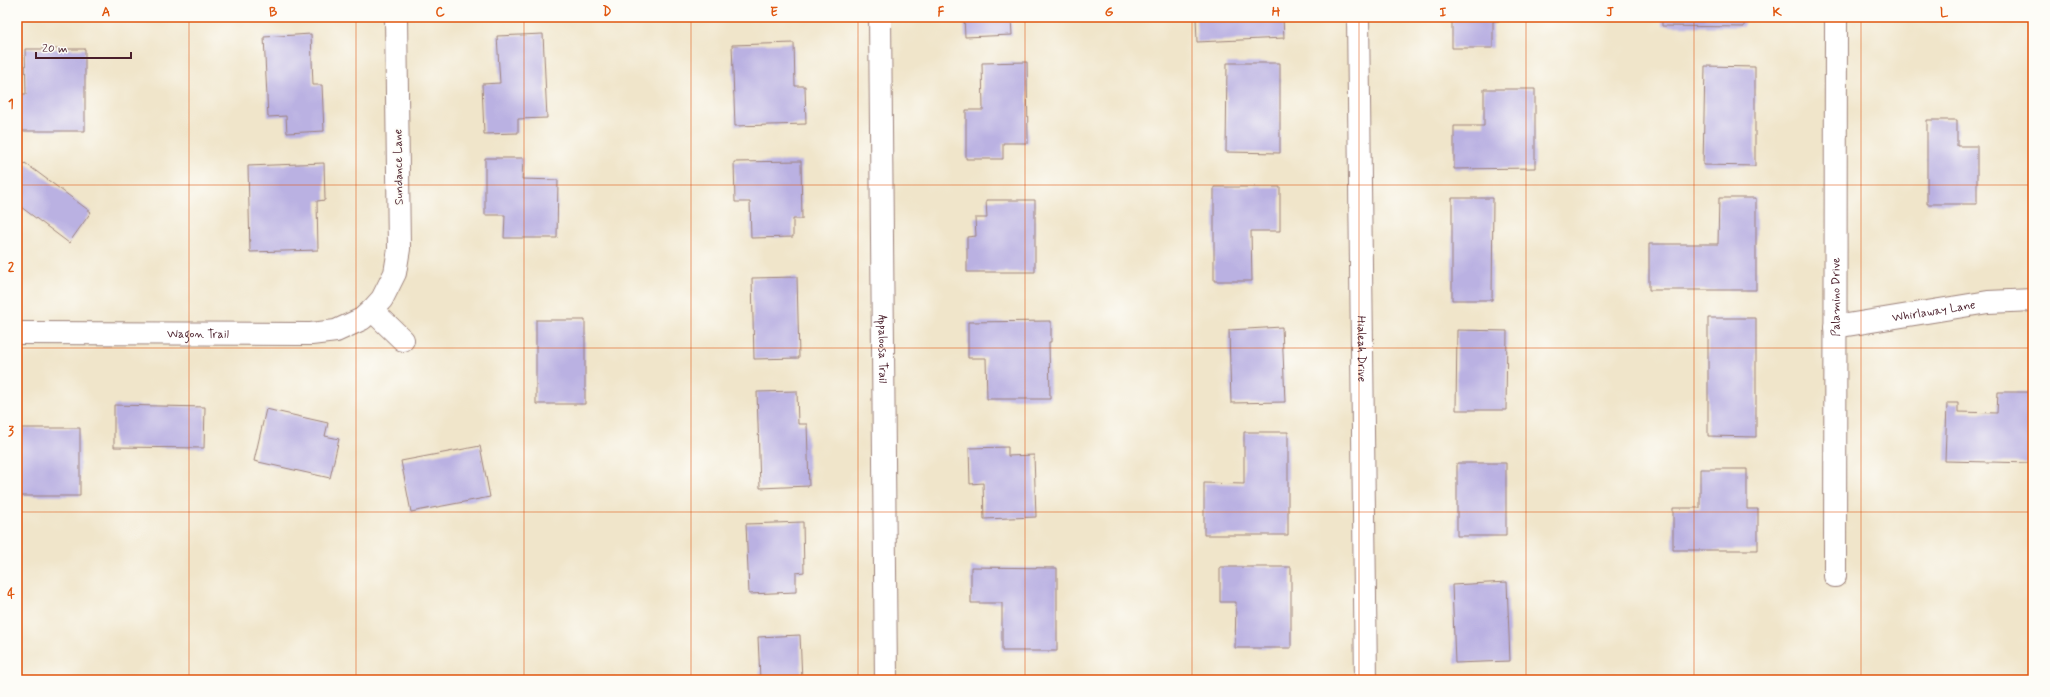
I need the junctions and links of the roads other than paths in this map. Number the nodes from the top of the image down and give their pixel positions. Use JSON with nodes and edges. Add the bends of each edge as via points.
{"nodes":[{"id":1,"x":396,"y":17,"type":"edge"},
{"id":2,"x":880,"y":17,"type":"edge"},
{"id":3,"x":1358,"y":17,"type":"edge"},
{"id":4,"x":1836,"y":17,"type":"edge"},
{"id":5,"x":2033,"y":300,"type":"edge"},
{"id":6,"x":372,"y":310,"type":"junction"},
{"id":7,"x":1835,"y":327,"type":"junction"},
{"id":8,"x":17,"y":333,"type":"edge"},
{"id":9,"x":403,"y":340,"type":"dead end"},
{"id":10,"x":1835,"y":576,"type":"dead end"},
{"id":11,"x":886,"y":680,"type":"edge"},
{"id":12,"x":1366,"y":680,"type":"edge"}],
"edges":[{"from":1,"to":6,"type":"street","name":"Sundance Lane","via":[[399,249],[395,273],[382,299]]},
{"from":2,"to":11,"type":"street","name":"Appaloosa Trail"},
{"from":3,"to":12,"type":"street","name":"Hialeah Drive"},
{"from":4,"to":7,"type":"street","name":"Palamino Drive"},
{"from":5,"to":7,"type":"street","name":"Whirlaway Lane","via":[[1988,302]]},
{"from":6,"to":8,"type":"street","name":"Wagon Trail","via":[[336,331],[311,334]]},
{"from":6,"to":9,"type":"street"},
{"from":7,"to":10,"type":"street","name":"Palamino Drive"}]}
